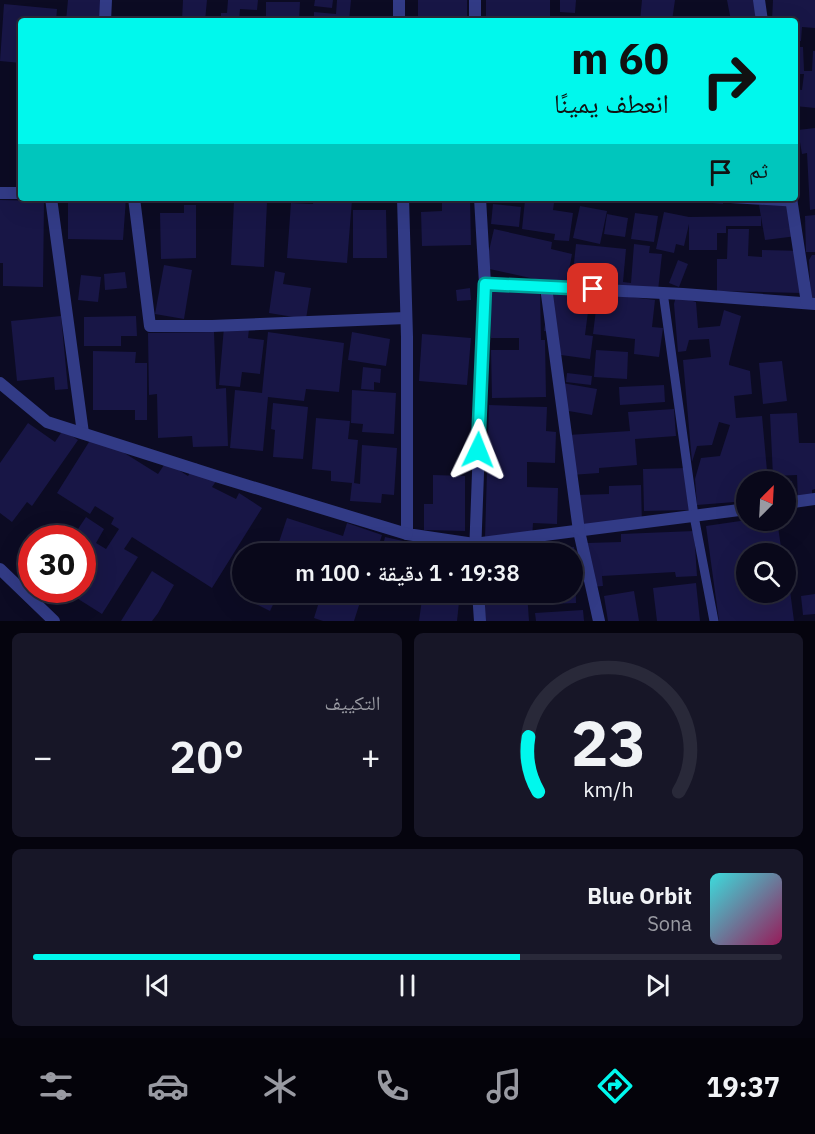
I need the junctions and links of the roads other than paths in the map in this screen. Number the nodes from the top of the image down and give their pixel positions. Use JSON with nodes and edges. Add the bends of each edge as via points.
{"nodes":[{"id":1,"x":106,"y":0,"type":"edge"},
{"id":2,"x":399,"y":0,"type":"edge"},
{"id":3,"x":475,"y":0,"type":"edge"},
{"id":4,"x":759,"y":0,"type":"edge"},
{"id":5,"x":105,"y":18,"type":"edge"},
{"id":6,"x":399,"y":18,"type":"edge"},
{"id":7,"x":475,"y":18,"type":"edge"},
{"id":8,"x":762,"y":18,"type":"edge"},
{"id":9,"x":0,"y":193,"type":"edge"},
{"id":10,"x":18,"y":193,"type":"edge"},
{"id":11,"x":51,"y":201,"type":"edge"},
{"id":12,"x":134,"y":201,"type":"edge"},
{"id":13,"x":403,"y":201,"type":"edge"},
{"id":14,"x":480,"y":201,"type":"edge"},
{"id":15,"x":791,"y":201,"type":"edge"},
{"id":16,"x":485,"y":284,"type":"junction"},
{"id":17,"x":546,"y":287,"type":"junction"},
{"id":18,"x":663,"y":292,"type":"junction"},
{"id":19,"x":811,"y":304,"type":"edge"},
{"id":20,"x":406,"y":318,"type":"junction"},
{"id":21,"x":0,"y":384,"type":"edge"},
{"id":22,"x":83,"y":433,"type":"junction"},
{"id":23,"x":815,"y":499,"type":"edge"},
{"id":24,"x":796,"y":502,"type":"edge"},
{"id":25,"x":736,"y":510,"type":"edge"},
{"id":26,"x":694,"y":516,"type":"junction"},
{"id":27,"x":579,"y":531,"type":"junction"},
{"id":28,"x":407,"y":534,"type":"junction"},
{"id":29,"x":448,"y":543,"type":"edge"},
{"id":30,"x":475,"y":543,"type":"edge"},
{"id":31,"x":510,"y":543,"type":"edge"},
{"id":32,"x":0,"y":569,"type":"edge"},
{"id":33,"x":479,"y":603,"type":"edge"},
{"id":34,"x":54,"y":621,"type":"edge"},
{"id":35,"x":480,"y":621,"type":"edge"},
{"id":36,"x":599,"y":621,"type":"edge"},
{"id":37,"x":714,"y":621,"type":"edge"}],
"edges":[{"from":1,"to":5,"type":"street"},
{"from":2,"to":6,"type":"street"},
{"from":3,"to":7,"type":"street"},
{"from":4,"to":8,"type":"street"},
{"from":9,"to":10,"type":"street"},
{"from":11,"to":22,"type":"street"},
{"from":12,"to":20,"type":"street","via":[[150,326]]},
{"from":13,"to":20,"type":"street"},
{"from":14,"to":16,"type":"street"},
{"from":15,"to":19,"type":"street"},
{"from":16,"to":17,"type":"street"},
{"from":16,"to":30,"type":"street"},
{"from":17,"to":18,"type":"street"},
{"from":17,"to":27,"type":"street"},
{"from":18,"to":19,"type":"street"},
{"from":18,"to":26,"type":"lane"},
{"from":20,"to":28,"type":"street"},
{"from":21,"to":22,"type":"street","via":[[47,422]]},
{"from":22,"to":28,"type":"street"},
{"from":23,"to":24,"type":"street"},
{"from":25,"to":26,"type":"street"},
{"from":26,"to":27,"type":"street"},
{"from":26,"to":37,"type":"lane"},
{"from":27,"to":31,"type":"street"},
{"from":27,"to":36,"type":"street"},
{"from":28,"to":29,"type":"street"},
{"from":32,"to":34,"type":"street"},
{"from":33,"to":35,"type":"street"}]}
